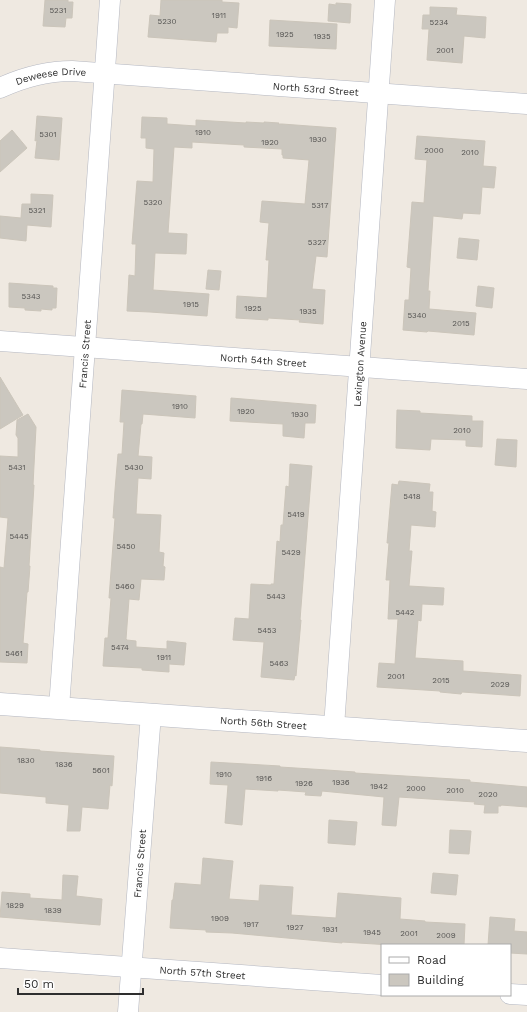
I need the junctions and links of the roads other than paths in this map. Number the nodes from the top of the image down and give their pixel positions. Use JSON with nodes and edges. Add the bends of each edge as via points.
{"nodes":[{"id":1,"x":110,"y":0,"type":"edge"},
{"id":2,"x":384,"y":0,"type":"edge"},
{"id":3,"x":104,"y":73,"type":"junction"},
{"id":4,"x":0,"y":88,"type":"edge"},
{"id":5,"x":378,"y":93,"type":"junction"},
{"id":6,"x":527,"y":104,"type":"edge"},
{"id":7,"x":0,"y":341,"type":"edge"},
{"id":8,"x":85,"y":348,"type":"junction"},
{"id":9,"x":359,"y":367,"type":"junction"},
{"id":10,"x":527,"y":379,"type":"edge"},
{"id":11,"x":0,"y":704,"type":"edge"},
{"id":12,"x":59,"y":708,"type":"junction"},
{"id":13,"x":151,"y":714,"type":"junction"},
{"id":14,"x":334,"y":727,"type":"junction"},
{"id":15,"x":527,"y":741,"type":"edge"},
{"id":16,"x":0,"y":958,"type":"edge"},
{"id":17,"x":132,"y":967,"type":"junction"},
{"id":18,"x":381,"y":985,"type":"edge"},
{"id":19,"x":511,"y":994,"type":"edge"},
{"id":20,"x":527,"y":995,"type":"edge"},
{"id":21,"x":128,"y":1012,"type":"edge"}],
"edges":[{"from":1,"to":3,"type":"street","name":"Francis Street"},
{"from":2,"to":5,"type":"street","name":"Lexington Avenue"},
{"from":3,"to":4,"type":"street","name":"Deweese Drive","via":[[52,72],[32,76]]},
{"from":3,"to":5,"type":"street","name":"North 53rd Street"},
{"from":3,"to":8,"type":"street","name":"Francis Street"},
{"from":5,"to":6,"type":"street","name":"North 53rd Street"},
{"from":5,"to":9,"type":"street","name":"Lexington Avenue"},
{"from":7,"to":8,"type":"street","name":"North 54th Street"},
{"from":8,"to":9,"type":"street","name":"North 54th Street"},
{"from":8,"to":12,"type":"street","name":"Francis Street"},
{"from":9,"to":10,"type":"street","name":"North 54th Street"},
{"from":9,"to":14,"type":"street","name":"Lexington Avenue"},
{"from":11,"to":12,"type":"main road","name":"North 56th Street"},
{"from":12,"to":13,"type":"main road","name":"North 56th Street"},
{"from":13,"to":14,"type":"main road","name":"North 56th Street"},
{"from":13,"to":17,"type":"street","name":"Francis Street"},
{"from":14,"to":15,"type":"main road","name":"North 56th Street"},
{"from":16,"to":17,"type":"street","name":"North 57th Street"},
{"from":17,"to":18,"type":"street","name":"North 57th Street"},
{"from":17,"to":21,"type":"street","name":"Francis Street"},
{"from":19,"to":20,"type":"street"}]}
